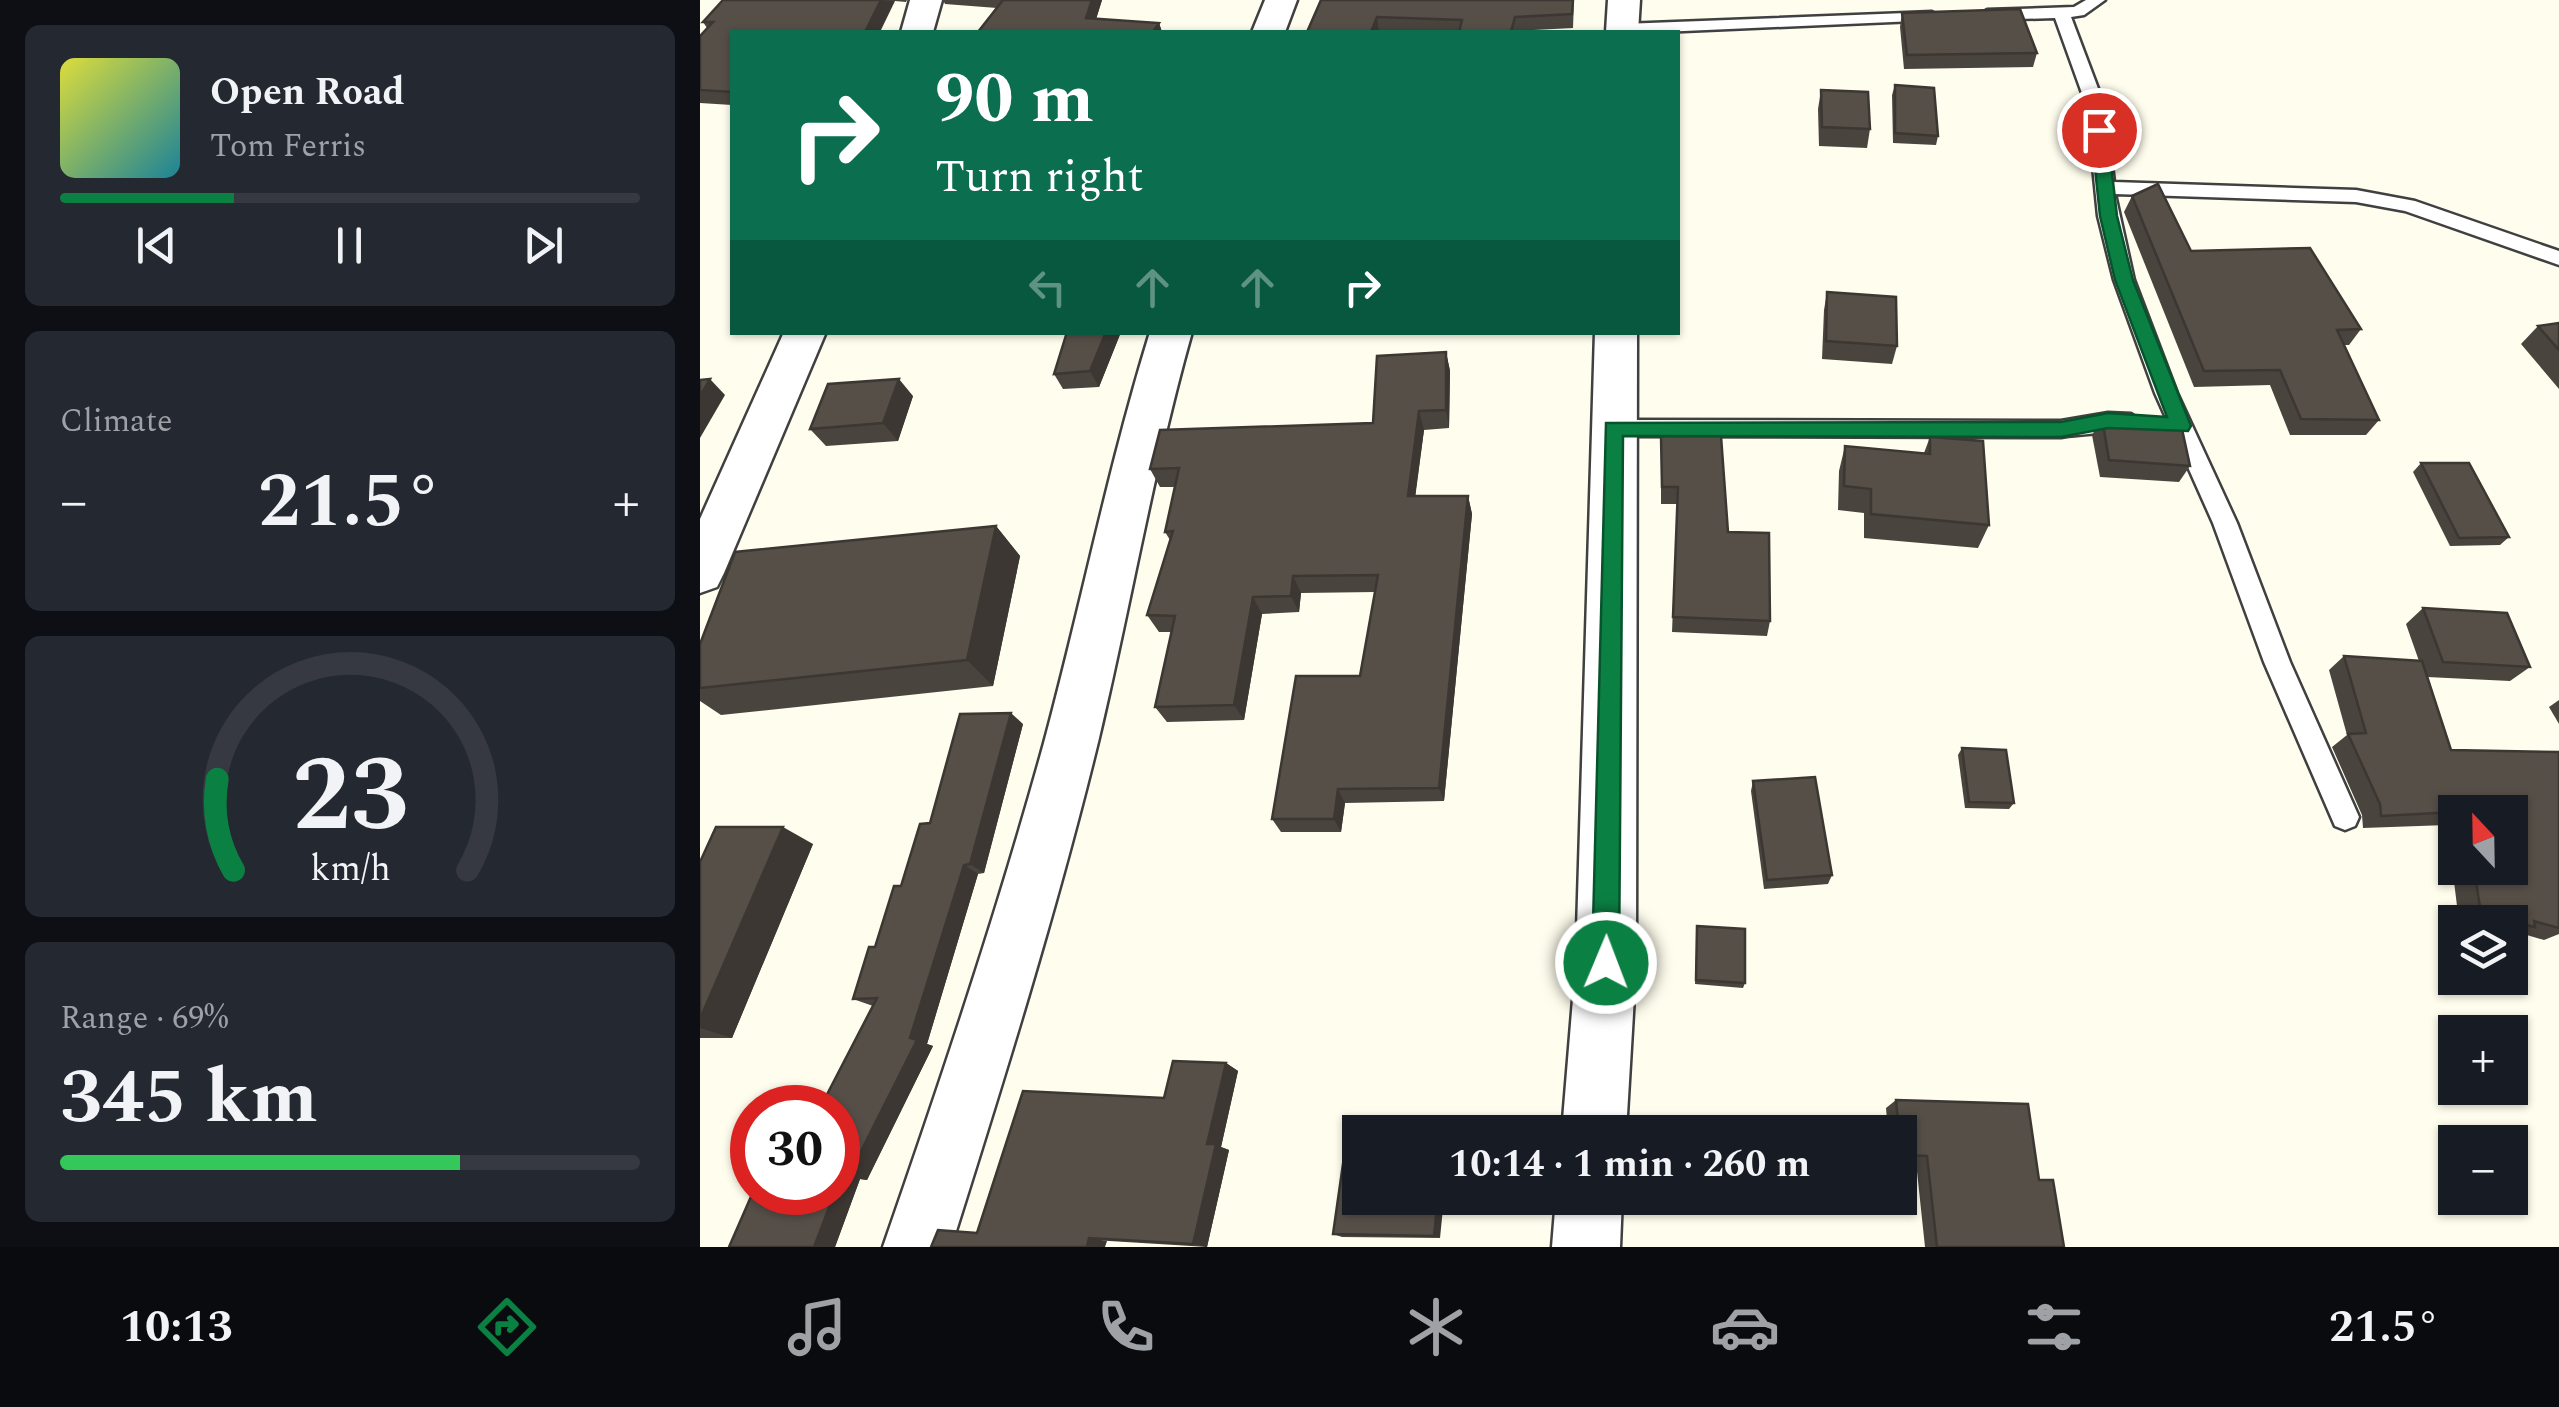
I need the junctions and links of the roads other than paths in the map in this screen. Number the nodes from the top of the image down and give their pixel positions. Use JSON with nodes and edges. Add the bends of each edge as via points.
{"nodes":[{"id":1,"x":926,"y":0,"type":"edge"},
{"id":2,"x":1282,"y":0,"type":"edge"},
{"id":3,"x":2096,"y":0,"type":"edge"},
{"id":4,"x":2061,"y":12,"type":"junction"},
{"id":5,"x":1942,"y":16,"type":"edge"},
{"id":6,"x":1962,"y":16,"type":"edge"},
{"id":7,"x":1623,"y":21,"type":"edge"},
{"id":8,"x":918,"y":30,"type":"edge"},
{"id":9,"x":1270,"y":30,"type":"edge"},
{"id":10,"x":2106,"y":188,"type":"junction"},
{"id":11,"x":2559,"y":258,"type":"edge"},
{"id":12,"x":804,"y":335,"type":"edge"},
{"id":13,"x":1171,"y":335,"type":"edge"},
{"id":14,"x":1616,"y":335,"type":"edge"},
{"id":15,"x":2181,"y":426,"type":"junction"},
{"id":16,"x":1613,"y":428,"type":"junction"},
{"id":17,"x":700,"y":573,"type":"edge"},
{"id":18,"x":2345,"y":817,"type":"dead end"},
{"id":19,"x":1595,"y":1115,"type":"edge"},
{"id":20,"x":1589,"y":1215,"type":"edge"},
{"id":21,"x":916,"y":1247,"type":"edge"},
{"id":22,"x":1586,"y":1247,"type":"edge"}],
"edges":[{"from":1,"to":8,"type":"street"},
{"from":2,"to":9,"type":"street"},
{"from":3,"to":4,"type":"lane","via":[[2078,12]]},
{"from":4,"to":6,"type":"lane"},
{"from":4,"to":10,"type":"lane","via":[[2096,107]]},
{"from":5,"to":7,"type":"lane"},
{"from":10,"to":11,"type":"lane","via":[[2356,196],[2408,205]]},
{"from":10,"to":15,"type":"lane","via":[[2124,280]]},
{"from":12,"to":17,"type":"street"},
{"from":13,"to":21,"type":"street","via":[[1066,758],[991,1024]]},
{"from":14,"to":16,"type":"street"},
{"from":15,"to":16,"type":"lane","via":[[2108,421],[2061,429]]},
{"from":15,"to":18,"type":"lane"},
{"from":16,"to":19,"type":"street","via":[[1606,963]]},
{"from":20,"to":22,"type":"street"}]}
